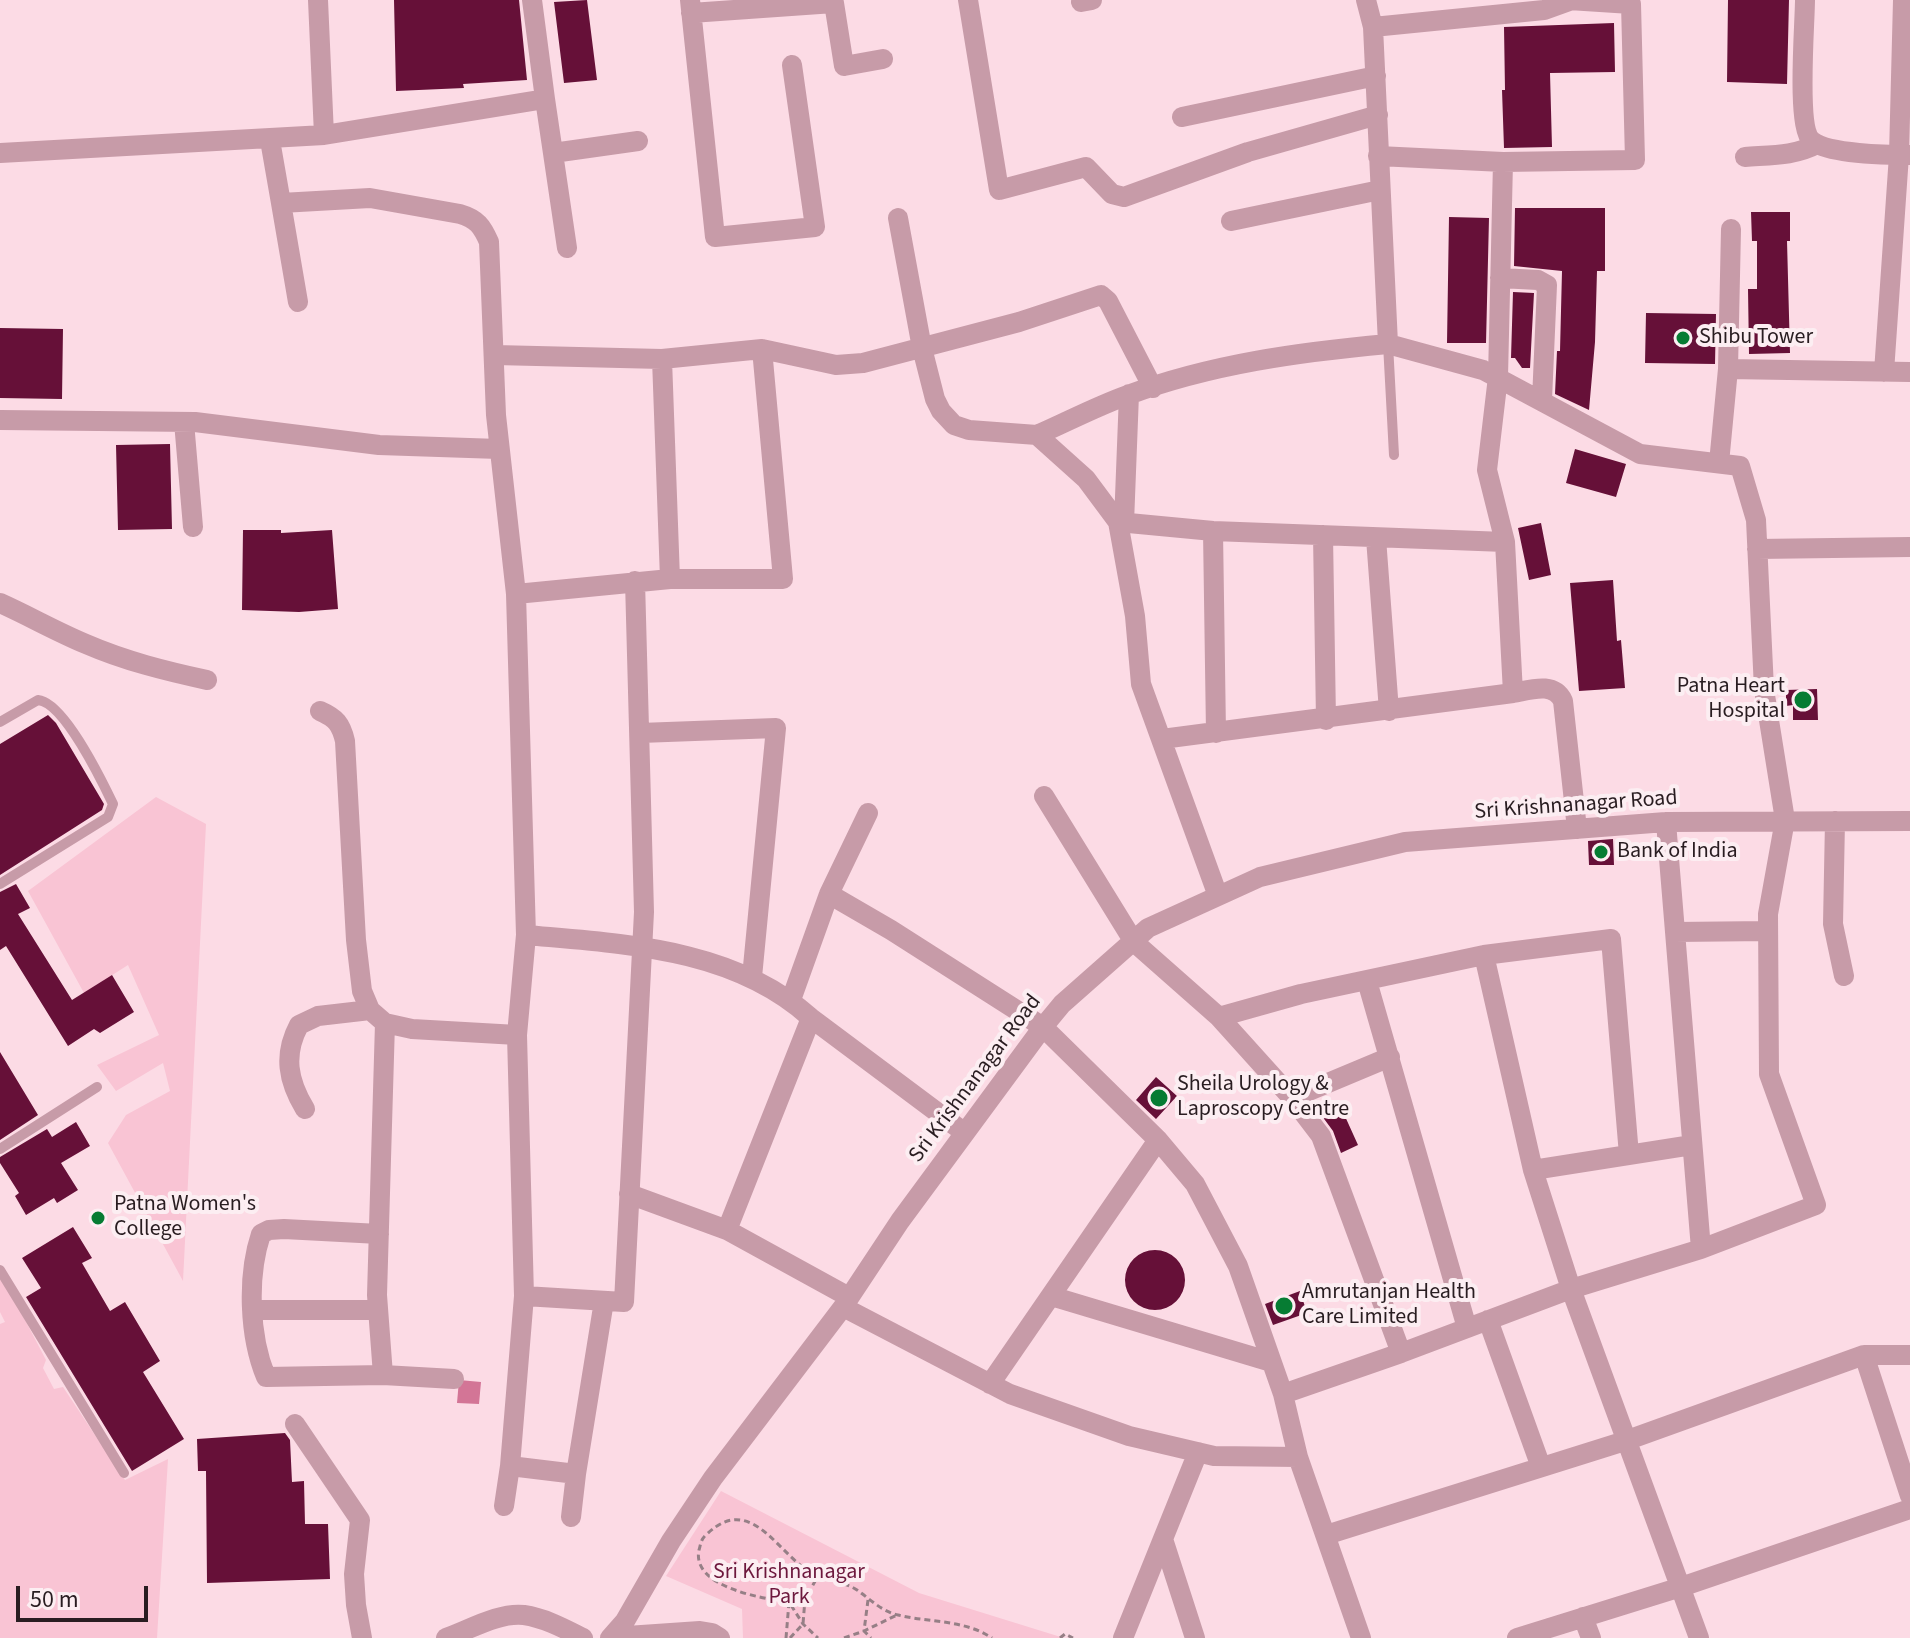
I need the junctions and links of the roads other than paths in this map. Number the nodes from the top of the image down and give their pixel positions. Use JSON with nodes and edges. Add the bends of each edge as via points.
{"nodes":[{"id":1,"x":318,"y":0,"type":"edge"},
{"id":2,"x":532,"y":0,"type":"edge"},
{"id":3,"x":968,"y":0,"type":"edge"},
{"id":4,"x":1366,"y":0,"type":"edge"},
{"id":5,"x":1569,"y":0,"type":"edge"},
{"id":6,"x":1805,"y":0,"type":"edge"},
{"id":7,"x":1903,"y":0,"type":"edge"},
{"id":8,"x":690,"y":7,"type":"edge"},
{"id":9,"x":1373,"y":27,"type":"junction"},
{"id":10,"x":883,"y":59,"type":"dead end"},
{"id":11,"x":792,"y":65,"type":"dead end"},
{"id":12,"x":1376,"y":76,"type":"junction"},
{"id":13,"x":545,"y":99,"type":"junction"},
{"id":14,"x":1378,"y":115,"type":"junction"},
{"id":15,"x":1182,"y":117,"type":"dead end"},
{"id":16,"x":324,"y":135,"type":"junction"},
{"id":17,"x":270,"y":140,"type":"junction"},
{"id":18,"x":638,"y":141,"type":"dead end"},
{"id":19,"x":1817,"y":144,"type":"junction"},
{"id":20,"x":0,"y":153,"type":"edge"},
{"id":21,"x":553,"y":153,"type":"junction"},
{"id":22,"x":1905,"y":155,"type":"edge"},
{"id":23,"x":1378,"y":156,"type":"junction"},
{"id":24,"x":1745,"y":157,"type":"dead end"},
{"id":25,"x":1503,"y":162,"type":"junction"},
{"id":26,"x":1380,"y":190,"type":"junction"},
{"id":27,"x":281,"y":203,"type":"junction"},
{"id":28,"x":898,"y":218,"type":"dead end"},
{"id":29,"x":1231,"y":221,"type":"dead end"},
{"id":30,"x":1731,"y":229,"type":"dead end"},
{"id":31,"x":567,"y":248,"type":"dead end"},
{"id":32,"x":1500,"y":278,"type":"junction"},
{"id":33,"x":298,"y":302,"type":"dead end"},
{"id":34,"x":1388,"y":344,"type":"junction"},
{"id":35,"x":922,"y":348,"type":"junction"},
{"id":36,"x":762,"y":349,"type":"junction"},
{"id":37,"x":495,"y":355,"type":"junction"},
{"id":38,"x":662,"y":359,"type":"junction"},
{"id":39,"x":1728,"y":369,"type":"junction"},
{"id":40,"x":1884,"y":372,"type":"junction"},
{"id":41,"x":1910,"y":372,"type":"edge"},
{"id":42,"x":1498,"y":377,"type":"junction"},
{"id":43,"x":1153,"y":388,"type":"junction"},
{"id":44,"x":1129,"y":394,"type":"junction"},
{"id":45,"x":1542,"y":400,"type":"junction"},
{"id":46,"x":0,"y":420,"type":"edge"},
{"id":47,"x":184,"y":422,"type":"junction"},
{"id":48,"x":1037,"y":435,"type":"junction"},
{"id":49,"x":499,"y":449,"type":"junction"},
{"id":50,"x":1394,"y":455,"type":"dead end"},
{"id":51,"x":1719,"y":463,"type":"junction"},
{"id":52,"x":1121,"y":523,"type":"junction"},
{"id":53,"x":193,"y":527,"type":"dead end"},
{"id":54,"x":1213,"y":531,"type":"junction"},
{"id":55,"x":1323,"y":535,"type":"junction"},
{"id":56,"x":1376,"y":538,"type":"junction"},
{"id":57,"x":1505,"y":542,"type":"junction"},
{"id":58,"x":1910,"y":547,"type":"edge"},
{"id":59,"x":1757,"y":549,"type":"junction"},
{"id":60,"x":670,"y":579,"type":"junction"},
{"id":61,"x":635,"y":581,"type":"junction"},
{"id":62,"x":516,"y":594,"type":"junction"},
{"id":63,"x":0,"y":603,"type":"edge"},
{"id":64,"x":207,"y":680,"type":"dead end"},
{"id":65,"x":1513,"y":693,"type":"junction"},
{"id":66,"x":320,"y":711,"type":"dead end"},
{"id":67,"x":1389,"y":711,"type":"junction"},
{"id":68,"x":1326,"y":720,"type":"junction"},
{"id":69,"x":0,"y":722,"type":"edge"},
{"id":70,"x":640,"y":733,"type":"junction"},
{"id":71,"x":1216,"y":733,"type":"junction"},
{"id":72,"x":1162,"y":739,"type":"junction"},
{"id":73,"x":1044,"y":796,"type":"dead end"},
{"id":74,"x":868,"y":813,"type":"dead end"},
{"id":75,"x":1785,"y":820,"type":"junction"},
{"id":76,"x":1835,"y":821,"type":"junction"},
{"id":77,"x":1910,"y":821,"type":"edge"},
{"id":78,"x":1666,"y":822,"type":"junction"},
{"id":79,"x":1577,"y":829,"type":"junction"},
{"id":80,"x":0,"y":884,"type":"edge"},
{"id":81,"x":829,"y":894,"type":"junction"},
{"id":82,"x":1218,"y":896,"type":"junction"},
{"id":83,"x":1768,"y":931,"type":"junction"},
{"id":84,"x":1675,"y":932,"type":"junction"},
{"id":85,"x":526,"y":935,"type":"junction"},
{"id":86,"x":1134,"y":942,"type":"junction"},
{"id":87,"x":641,"y":947,"type":"junction"},
{"id":88,"x":1484,"y":955,"type":"junction"},
{"id":89,"x":1844,"y":976,"type":"dead end"},
{"id":90,"x":752,"y":977,"type":"junction"},
{"id":91,"x":1367,"y":981,"type":"junction"},
{"id":92,"x":791,"y":1000,"type":"junction"},
{"id":93,"x":378,"y":1016,"type":"junction"},
{"id":94,"x":1219,"y":1017,"type":"junction"},
{"id":95,"x":811,"y":1018,"type":"junction"},
{"id":96,"x":1043,"y":1027,"type":"junction"},
{"id":97,"x":517,"y":1035,"type":"junction"},
{"id":98,"x":1390,"y":1057,"type":"junction"},
{"id":99,"x":97,"y":1087,"type":"dead end"},
{"id":100,"x":1292,"y":1098,"type":"junction"},
{"id":101,"x":305,"y":1109,"type":"dead end"},
{"id":102,"x":965,"y":1133,"type":"junction"},
{"id":103,"x":1158,"y":1140,"type":"junction"},
{"id":104,"x":1692,"y":1145,"type":"junction"},
{"id":105,"x":0,"y":1149,"type":"edge"},
{"id":106,"x":1629,"y":1155,"type":"junction"},
{"id":107,"x":1533,"y":1170,"type":"junction"},
{"id":108,"x":629,"y":1194,"type":"junction"},
{"id":109,"x":727,"y":1230,"type":"junction"},
{"id":110,"x":379,"y":1234,"type":"junction"},
{"id":111,"x":1701,"y":1249,"type":"junction"},
{"id":112,"x":0,"y":1270,"type":"edge"},
{"id":113,"x":1571,"y":1289,"type":"junction"},
{"id":114,"x":524,"y":1296,"type":"junction"},
{"id":115,"x":1051,"y":1296,"type":"junction"},
{"id":116,"x":604,"y":1301,"type":"junction"},
{"id":117,"x":846,"y":1302,"type":"junction"},
{"id":118,"x":252,"y":1310,"type":"junction"},
{"id":119,"x":378,"y":1310,"type":"junction"},
{"id":120,"x":1488,"y":1320,"type":"junction"},
{"id":121,"x":1467,"y":1328,"type":"junction"},
{"id":122,"x":1401,"y":1353,"type":"junction"},
{"id":123,"x":1864,"y":1355,"type":"junction"},
{"id":124,"x":1910,"y":1355,"type":"edge"},
{"id":125,"x":1271,"y":1362,"type":"junction"},
{"id":126,"x":383,"y":1375,"type":"junction"},
{"id":127,"x":454,"y":1379,"type":"dead end"},
{"id":128,"x":990,"y":1384,"type":"junction"},
{"id":129,"x":1283,"y":1394,"type":"junction"},
{"id":130,"x":295,"y":1424,"type":"dead end"},
{"id":131,"x":1625,"y":1441,"type":"junction"},
{"id":132,"x":1198,"y":1452,"type":"junction"},
{"id":133,"x":1298,"y":1457,"type":"junction"},
{"id":134,"x":510,"y":1466,"type":"junction"},
{"id":135,"x":1541,"y":1467,"type":"junction"},
{"id":136,"x":124,"y":1473,"type":"dead end"},
{"id":137,"x":576,"y":1474,"type":"junction"},
{"id":138,"x":1910,"y":1496,"type":"edge"},
{"id":139,"x":504,"y":1506,"type":"dead end"},
{"id":140,"x":1910,"y":1509,"type":"edge"},
{"id":141,"x":571,"y":1517,"type":"dead end"},
{"id":142,"x":1326,"y":1535,"type":"junction"},
{"id":143,"x":1163,"y":1539,"type":"junction"},
{"id":144,"x":1681,"y":1587,"type":"junction"},
{"id":145,"x":1583,"y":1617,"type":"junction"},
{"id":146,"x":622,"y":1633,"type":"edge"},
{"id":147,"x":362,"y":1638,"type":"edge"},
{"id":148,"x":446,"y":1638,"type":"edge"},
{"id":149,"x":583,"y":1638,"type":"edge"},
{"id":150,"x":720,"y":1638,"type":"edge"},
{"id":151,"x":1123,"y":1638,"type":"edge"},
{"id":152,"x":1195,"y":1638,"type":"edge"},
{"id":153,"x":1361,"y":1638,"type":"edge"},
{"id":154,"x":1517,"y":1638,"type":"edge"},
{"id":155,"x":1591,"y":1638,"type":"edge"},
{"id":156,"x":1699,"y":1638,"type":"edge"}],
"edges":[{"from":1,"to":16,"type":"street"},
{"from":2,"to":13,"type":"street"},
{"from":3,"to":14,"type":"street","via":[[999,190],[1086,167],[1112,194],[1124,197],[1248,152]]},
{"from":4,"to":9,"type":"street"},
{"from":5,"to":9,"type":"street","via":[[1544,10]]},
{"from":5,"to":25,"type":"street","via":[[1631,4],[1635,160]]},
{"from":6,"to":19,"type":"street","via":[[1804,124]]},
{"from":7,"to":22,"type":"street"},
{"from":8,"to":10,"type":"street","via":[[834,3],[844,66]]},
{"from":8,"to":11,"type":"street","via":[[715,237],[815,227]]},
{"from":9,"to":12,"type":"street"},
{"from":12,"to":14,"type":"street"},
{"from":12,"to":15,"type":"street"},
{"from":13,"to":16,"type":"street"},
{"from":13,"to":21,"type":"street"},
{"from":14,"to":23,"type":"street"},
{"from":16,"to":17,"type":"street"},
{"from":17,"to":20,"type":"street"},
{"from":17,"to":27,"type":"street"},
{"from":18,"to":21,"type":"street"},
{"from":19,"to":22,"type":"street"},
{"from":19,"to":24,"type":"street","via":[[1785,154]]},
{"from":21,"to":31,"type":"street"},
{"from":22,"to":40,"type":"street"},
{"from":23,"to":25,"type":"street"},
{"from":23,"to":26,"type":"street"},
{"from":25,"to":32,"type":"street"},
{"from":26,"to":29,"type":"street"},
{"from":26,"to":34,"type":"street"},
{"from":27,"to":33,"type":"street"},
{"from":27,"to":37,"type":"street","via":[[370,198],[473,218],[489,242]]},
{"from":28,"to":35,"type":"street"},
{"from":30,"to":39,"type":"street"},
{"from":32,"to":42,"type":"street"},
{"from":32,"to":45,"type":"street","via":[[1547,285]]},
{"from":34,"to":42,"type":"street"},
{"from":34,"to":43,"type":"street","via":[[1278,356]]},
{"from":34,"to":50,"type":"lane"},
{"from":35,"to":36,"type":"street","via":[[836,365]]},
{"from":35,"to":43,"type":"street","via":[[1101,295]]},
{"from":35,"to":48,"type":"street","via":[[935,399],[954,425]]},
{"from":36,"to":38,"type":"street"},
{"from":36,"to":60,"type":"street","via":[[783,579]]},
{"from":37,"to":38,"type":"street"},
{"from":37,"to":49,"type":"street"},
{"from":38,"to":60,"type":"street"},
{"from":39,"to":40,"type":"street"},
{"from":39,"to":51,"type":"street"},
{"from":40,"to":41,"type":"street"},
{"from":42,"to":45,"type":"street"},
{"from":42,"to":57,"type":"street","via":[[1487,470]]},
{"from":43,"to":44,"type":"street"},
{"from":44,"to":48,"type":"street"},
{"from":44,"to":52,"type":"street"},
{"from":45,"to":51,"type":"street","via":[[1640,454]]},
{"from":46,"to":47,"type":"street"},
{"from":47,"to":49,"type":"street","via":[[379,445]]},
{"from":47,"to":53,"type":"street"},
{"from":48,"to":52,"type":"street","via":[[1086,479]]},
{"from":49,"to":62,"type":"street"},
{"from":51,"to":59,"type":"street","via":[[1740,466],[1756,520]]},
{"from":52,"to":54,"type":"street"},
{"from":52,"to":72,"type":"street","via":[[1141,684]]},
{"from":54,"to":55,"type":"street"},
{"from":54,"to":71,"type":"street"},
{"from":55,"to":56,"type":"street"},
{"from":55,"to":68,"type":"street"},
{"from":56,"to":57,"type":"street"},
{"from":56,"to":67,"type":"street"},
{"from":57,"to":65,"type":"street"},
{"from":58,"to":59,"type":"street"},
{"from":59,"to":75,"type":"street","via":[[1764,689]]},
{"from":60,"to":61,"type":"street"},
{"from":61,"to":62,"type":"street"},
{"from":61,"to":70,"type":"street"},
{"from":62,"to":85,"type":"street"},
{"from":63,"to":64,"type":"street","via":[[85,644]]},
{"from":65,"to":67,"type":"street"},
{"from":65,"to":79,"type":"street","via":[[1553,689],[1563,701]]},
{"from":66,"to":93,"type":"street","via":[[335,717],[345,741],[362,991]]},
{"from":67,"to":68,"type":"street"},
{"from":68,"to":71,"type":"street"},
{"from":69,"to":80,"type":"lane","via":[[38,700],[53,706],[113,804],[108,817]]},
{"from":70,"to":87,"type":"street"},
{"from":70,"to":90,"type":"street","via":[[776,728]]},
{"from":71,"to":72,"type":"street"},
{"from":72,"to":82,"type":"street"},
{"from":73,"to":86,"type":"street"},
{"from":74,"to":81,"type":"street"},
{"from":75,"to":76,"type":"street","name":"Sri Krishnanagar Road"},
{"from":75,"to":78,"type":"street","name":"Sri Krishnanagar Road"},
{"from":75,"to":83,"type":"street"},
{"from":76,"to":77,"type":"street","name":"Sri Krishnanagar Road"},
{"from":76,"to":89,"type":"street","via":[[1833,924]]},
{"from":78,"to":79,"type":"street","name":"Sri Krishnanagar Road"},
{"from":78,"to":84,"type":"street"},
{"from":79,"to":82,"type":"street","name":"Sri Krishnanagar Road","via":[[1405,842],[1260,877]]},
{"from":81,"to":92,"type":"street"},
{"from":81,"to":96,"type":"street"},
{"from":82,"to":86,"type":"street","name":"Sri Krishnanagar Road","via":[[1148,928]]},
{"from":83,"to":84,"type":"street"},
{"from":83,"to":111,"type":"street","via":[[1769,1074],[1816,1205]]},
{"from":84,"to":104,"type":"street"},
{"from":85,"to":87,"type":"street"},
{"from":85,"to":97,"type":"street"},
{"from":86,"to":94,"type":"street"},
{"from":86,"to":96,"type":"street","name":"Sri Krishnanagar Road"},
{"from":87,"to":90,"type":"street","via":[[694,956]]},
{"from":87,"to":108,"type":"street"},
{"from":88,"to":91,"type":"street"},
{"from":88,"to":106,"type":"street","via":[[1611,939]]},
{"from":88,"to":107,"type":"street"},
{"from":90,"to":92,"type":"street"},
{"from":91,"to":94,"type":"street"},
{"from":91,"to":98,"type":"street"},
{"from":92,"to":95,"type":"street"},
{"from":93,"to":97,"type":"street","via":[[443,1032]]},
{"from":93,"to":101,"type":"street","via":[[318,1016],[299,1025],[289,1067]]},
{"from":93,"to":110,"type":"street"},
{"from":94,"to":100,"type":"street"},
{"from":95,"to":102,"type":"street"},
{"from":95,"to":109,"type":"street"},
{"from":96,"to":102,"type":"street","name":"Sri Krishnanagar Road"},
{"from":96,"to":103,"type":"street"},
{"from":97,"to":114,"type":"street"},
{"from":98,"to":100,"type":"street"},
{"from":98,"to":121,"type":"street"},
{"from":99,"to":105,"type":"lane"},
{"from":100,"to":122,"type":"street","via":[[1321,1136]]},
{"from":102,"to":117,"type":"street","name":"Sri Krishnanagar Road"},
{"from":103,"to":115,"type":"street"},
{"from":103,"to":125,"type":"street","via":[[1195,1184],[1238,1266]]},
{"from":104,"to":106,"type":"street"},
{"from":104,"to":111,"type":"street"},
{"from":106,"to":107,"type":"street"},
{"from":107,"to":113,"type":"street"},
{"from":108,"to":109,"type":"street"},
{"from":108,"to":116,"type":"street","via":[[624,1302]]},
{"from":109,"to":117,"type":"street"},
{"from":110,"to":118,"type":"street","via":[[284,1229],[261,1234]]},
{"from":110,"to":119,"type":"street"},
{"from":111,"to":113,"type":"street"},
{"from":112,"to":136,"type":"lane"},
{"from":113,"to":120,"type":"street"},
{"from":113,"to":131,"type":"street"},
{"from":114,"to":116,"type":"street"},
{"from":114,"to":134,"type":"street"},
{"from":115,"to":125,"type":"street"},
{"from":115,"to":128,"type":"street"},
{"from":116,"to":137,"type":"street"},
{"from":117,"to":128,"type":"street"},
{"from":117,"to":146,"type":"street","name":"Sri Krishnanagar Road","via":[[713,1478]]},
{"from":118,"to":119,"type":"street"},
{"from":118,"to":126,"type":"street","via":[[257,1355],[266,1377]]},
{"from":119,"to":126,"type":"street"},
{"from":120,"to":121,"type":"street"},
{"from":120,"to":135,"type":"street"},
{"from":121,"to":122,"type":"street"},
{"from":122,"to":129,"type":"street"},
{"from":123,"to":124,"type":"street"},
{"from":123,"to":131,"type":"street"},
{"from":123,"to":138,"type":"street"},
{"from":125,"to":129,"type":"street"},
{"from":126,"to":127,"type":"street"},
{"from":128,"to":132,"type":"street","via":[[1129,1436]]},
{"from":129,"to":133,"type":"street"},
{"from":130,"to":147,"type":"street","via":[[360,1520],[354,1574]]},
{"from":131,"to":135,"type":"street"},
{"from":131,"to":144,"type":"street"},
{"from":132,"to":133,"type":"street"},
{"from":132,"to":143,"type":"street"},
{"from":133,"to":142,"type":"street"},
{"from":134,"to":137,"type":"street"},
{"from":134,"to":139,"type":"street"},
{"from":135,"to":142,"type":"street"},
{"from":137,"to":141,"type":"street"},
{"from":140,"to":144,"type":"street"},
{"from":142,"to":153,"type":"street"},
{"from":143,"to":151,"type":"street"},
{"from":143,"to":152,"type":"street"},
{"from":144,"to":145,"type":"street"},
{"from":144,"to":156,"type":"street"},
{"from":145,"to":154,"type":"street"},
{"from":145,"to":155,"type":"street"},
{"from":146,"to":150,"type":"street","via":[[700,1631]]},
{"from":148,"to":149,"type":"street","via":[[522,1614]]}]}
